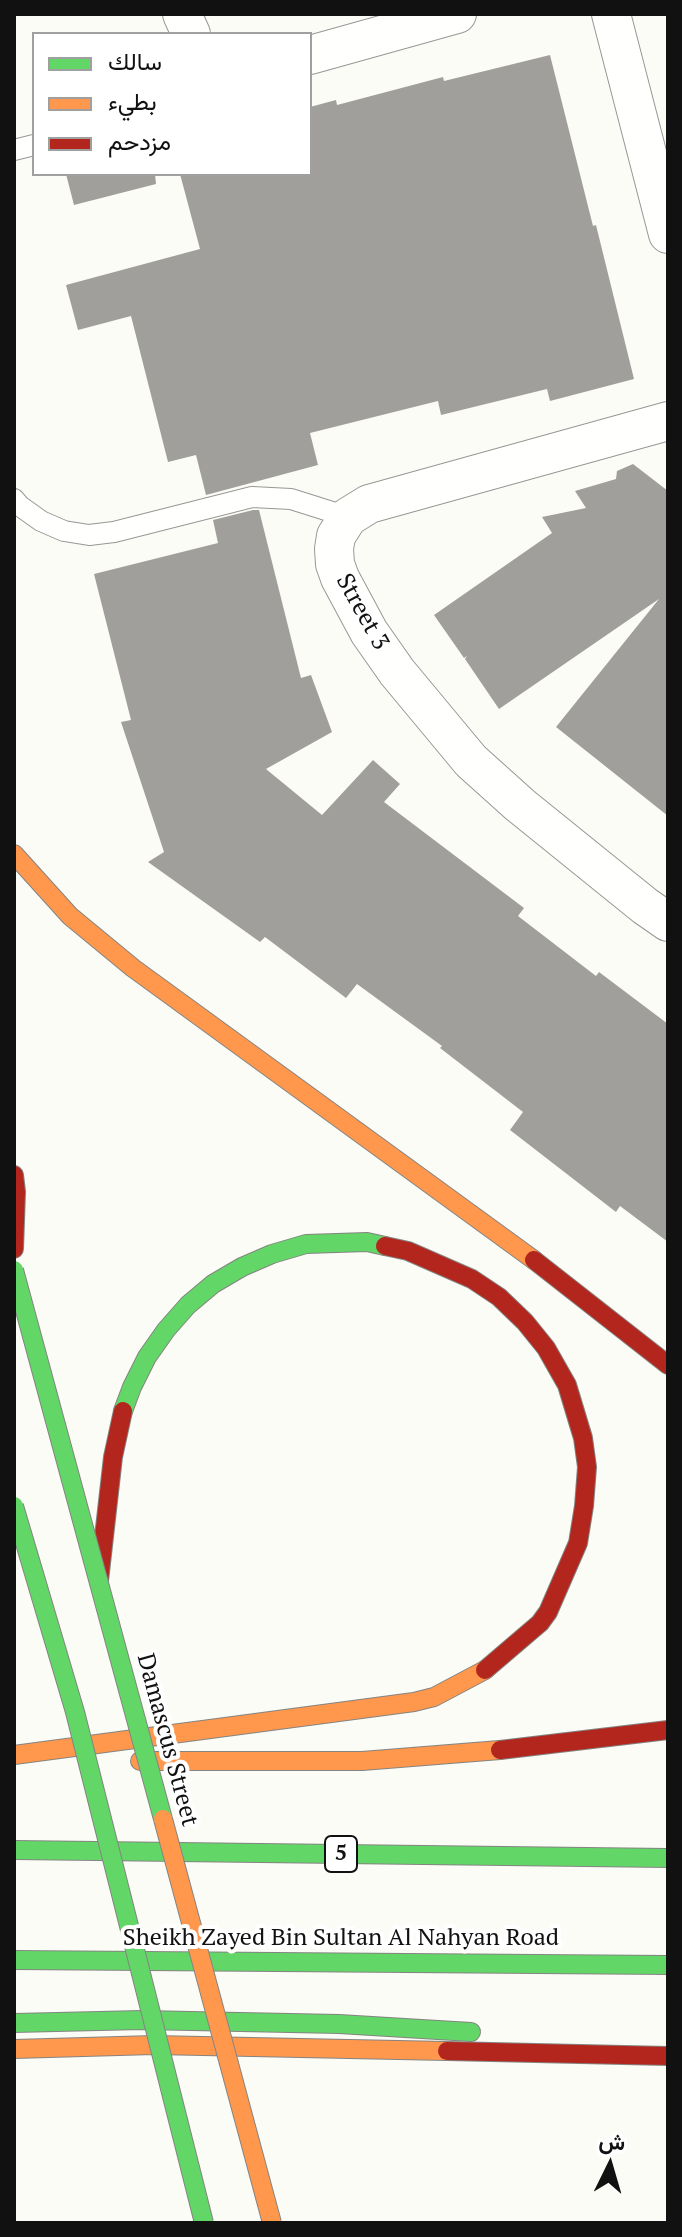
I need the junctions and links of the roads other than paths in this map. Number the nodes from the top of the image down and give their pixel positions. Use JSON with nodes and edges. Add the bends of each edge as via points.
{"nodes":[{"id":1,"x":457,"y":14,"type":"edge"},
{"id":2,"x":611,"y":14,"type":"edge"},
{"id":3,"x":312,"y":54,"type":"edge"},
{"id":4,"x":668,"y":234,"type":"edge"},
{"id":5,"x":668,"y":421,"type":"edge"},
{"id":6,"x":14,"y":499,"type":"edge"},
{"id":7,"x":348,"y":517,"type":"junction"},
{"id":8,"x":14,"y":854,"type":"edge"},
{"id":9,"x":668,"y":922,"type":"edge"},
{"id":10,"x":14,"y":1175,"type":"edge"},
{"id":11,"x":14,"y":1249,"type":"edge"},
{"id":12,"x":14,"y":1270,"type":"edge"},
{"id":13,"x":668,"y":1365,"type":"edge"},
{"id":14,"x":14,"y":1506,"type":"edge"},
{"id":15,"x":99,"y":1581,"type":"junction"},
{"id":16,"x":668,"y":1730,"type":"edge"},
{"id":17,"x":14,"y":1757,"type":"edge"},
{"id":18,"x":14,"y":1850,"type":"edge"},
{"id":19,"x":668,"y":1858,"type":"edge"},
{"id":20,"x":14,"y":1960,"type":"edge"},
{"id":21,"x":668,"y":1965,"type":"edge"},
{"id":22,"x":14,"y":2023,"type":"edge"},
{"id":23,"x":14,"y":2049,"type":"edge"},
{"id":24,"x":668,"y":2053,"type":"edge"},
{"id":25,"x":194,"y":2185,"type":"junction"},
{"id":26,"x":189,"y":2223,"type":"edge"},
{"id":27,"x":204,"y":2223,"type":"edge"},
{"id":28,"x":272,"y":2223,"type":"edge"}],
"edges":[{"from":1,"to":3,"type":"street"},
{"from":2,"to":4,"type":"street"},
{"from":5,"to":7,"type":"street","via":[[386,497]]},
{"from":6,"to":7,"type":"lane","via":[[41,521],[89,535],[252,497],[291,499]]},
{"from":7,"to":9,"type":"street","name":"Street 3","via":[[336,536],[335,564],[369,632],[397,672],[494,782]]},
{"from":8,"to":13,"type":"main road","via":[[70,916],[133,968],[501,1235]]},
{"from":10,"to":11,"type":"main road"},
{"from":12,"to":15,"type":"main road","name":"Damascus Street","bridge":true},
{"from":14,"to":25,"type":"main road","bridge":true,"via":[[75,1712]]},
{"from":15,"to":17,"type":"main road","via":[[121,1418],[147,1357],[188,1305],[242,1267],[272,1254],[306,1244],[367,1242],[408,1251],[472,1279],[525,1322],[567,1385],[587,1467],[578,1543],[548,1612],[487,1669],[414,1702]]},
{"from":15,"to":28,"type":"main road","name":"Damascus Street","bridge":true},
{"from":16,"to":17,"type":"main road","via":[[362,1761]]},
{"from":18,"to":19,"type":"main road","number":"5"},
{"from":20,"to":21,"type":"main road","name":"Sheikh Zayed Bin Sultan Al Nahyan Road"},
{"from":22,"to":24,"type":"main road","via":[[324,2024],[498,2034]]},
{"from":23,"to":24,"type":"main road","via":[[154,2045]]},
{"from":25,"to":26,"type":"main road"},
{"from":25,"to":27,"type":"main road","bridge":true}]}
